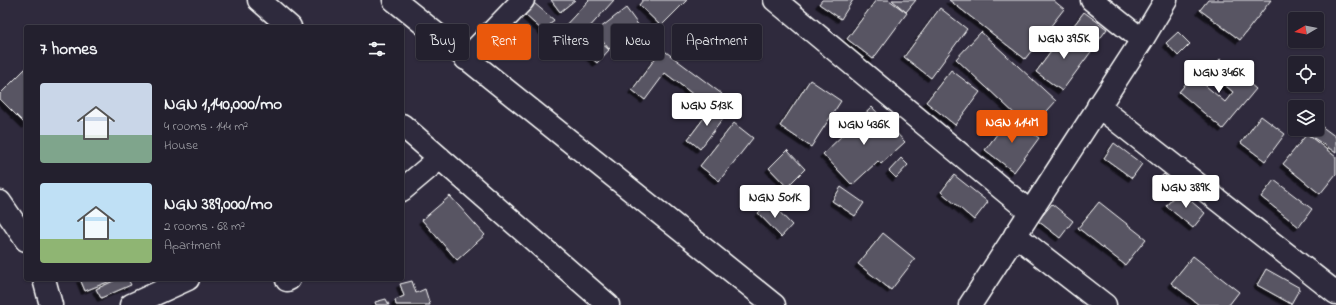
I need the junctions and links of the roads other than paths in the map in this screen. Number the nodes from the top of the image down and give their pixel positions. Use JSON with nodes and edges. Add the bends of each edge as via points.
{"nodes":[{"id":1,"x":259,"y":0,"type":"edge"},
{"id":2,"x":394,"y":0,"type":"edge"},
{"id":3,"x":523,"y":0,"type":"edge"},
{"id":4,"x":775,"y":0,"type":"edge"},
{"id":5,"x":1092,"y":0,"type":"edge"},
{"id":6,"x":1166,"y":0,"type":"edge"},
{"id":7,"x":423,"y":24,"type":"edge"},
{"id":8,"x":288,"y":25,"type":"edge"},
{"id":9,"x":1142,"y":40,"type":"junction"},
{"id":10,"x":469,"y":56,"type":"edge"},
{"id":11,"x":467,"y":60,"type":"edge"},
{"id":12,"x":1098,"y":106,"type":"junction"},
{"id":13,"x":404,"y":127,"type":"edge"},
{"id":14,"x":440,"y":158,"type":"junction"},
{"id":15,"x":404,"y":188,"type":"edge"},
{"id":16,"x":0,"y":202,"type":"edge"},
{"id":17,"x":1030,"y":212,"type":"junction"},
{"id":18,"x":1015,"y":235,"type":"junction"},
{"id":19,"x":24,"y":237,"type":"edge"},
{"id":20,"x":45,"y":281,"type":"edge"},
{"id":21,"x":184,"y":281,"type":"edge"},
{"id":22,"x":1336,"y":293,"type":"edge"},
{"id":23,"x":51,"y":305,"type":"edge"},
{"id":24,"x":131,"y":305,"type":"edge"},
{"id":25,"x":608,"y":305,"type":"edge"},
{"id":26,"x":774,"y":305,"type":"edge"},
{"id":27,"x":970,"y":305,"type":"edge"},
{"id":28,"x":1105,"y":305,"type":"edge"}],
"edges":[{"from":1,"to":8,"type":"street"},
{"from":2,"to":7,"type":"street"},
{"from":3,"to":10,"type":"street"},
{"from":4,"to":17,"type":"street"},
{"from":5,"to":9,"type":"street"},
{"from":6,"to":9,"type":"street"},
{"from":9,"to":12,"type":"street"},
{"from":11,"to":26,"type":"street"},
{"from":12,"to":17,"type":"street"},
{"from":12,"to":22,"type":"street"},
{"from":13,"to":14,"type":"street"},
{"from":14,"to":15,"type":"street"},
{"from":14,"to":25,"type":"street"},
{"from":16,"to":19,"type":"street"},
{"from":17,"to":18,"type":"street"},
{"from":18,"to":27,"type":"street"},
{"from":18,"to":28,"type":"street"},
{"from":20,"to":23,"type":"street"},
{"from":21,"to":24,"type":"street"}]}
